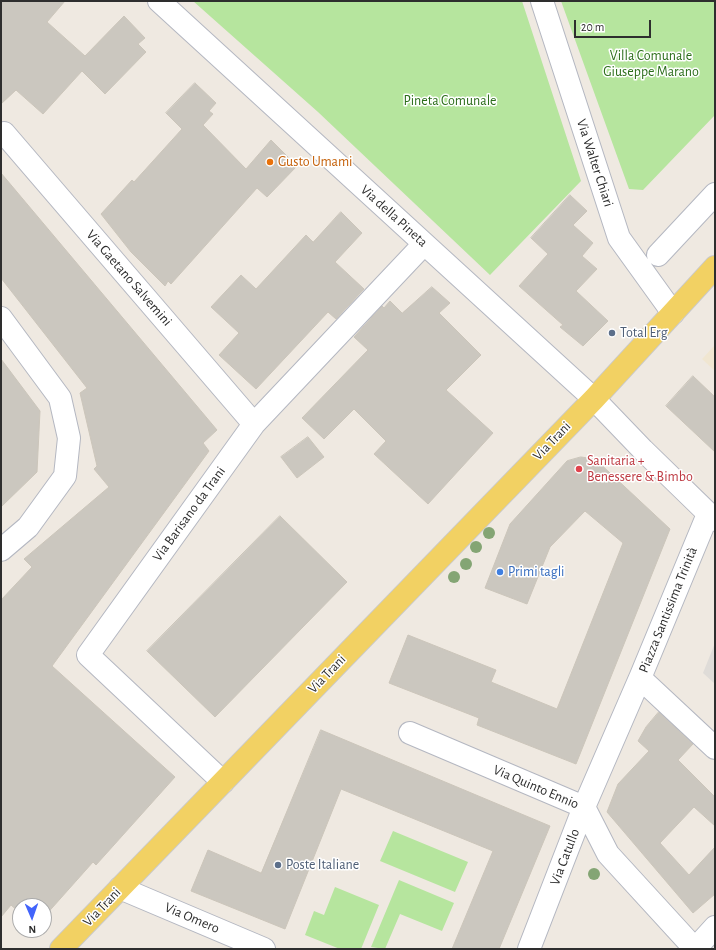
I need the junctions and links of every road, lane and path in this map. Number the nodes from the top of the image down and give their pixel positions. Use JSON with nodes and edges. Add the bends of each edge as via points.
{"nodes":[{"id":1,"x":542,"y":1,"type":"edge"},
{"id":2,"x":164,"y":3,"type":"edge"},
{"id":3,"x":3,"y":134,"type":"edge"},
{"id":4,"x":715,"y":194,"type":"edge"},
{"id":5,"x":424,"y":244,"type":"junction"},
{"id":6,"x":658,"y":255,"type":"dead end"},
{"id":7,"x":715,"y":267,"type":"edge"},
{"id":8,"x":673,"y":312,"type":"junction"},
{"id":9,"x":1,"y":318,"type":"edge"},
{"id":10,"x":594,"y":399,"type":"junction"},
{"id":11,"x":254,"y":424,"type":"junction"},
{"id":12,"x":711,"y":517,"type":"edge"},
{"id":13,"x":1,"y":550,"type":"edge"},
{"id":14,"x":640,"y":678,"type":"junction"},
{"id":15,"x":410,"y":733,"type":"dead end"},
{"id":16,"x":715,"y":748,"type":"edge"},
{"id":17,"x":223,"y":782,"type":"junction"},
{"id":18,"x":584,"y":807,"type":"junction"},
{"id":19,"x":120,"y":888,"type":"junction"},
{"id":20,"x":715,"y":927,"type":"edge"},
{"id":21,"x":61,"y":949,"type":"edge"},
{"id":22,"x":264,"y":949,"type":"edge"},
{"id":23,"x":529,"y":949,"type":"edge"},
{"id":24,"x":695,"y":949,"type":"edge"}],
"edges":[{"from":1,"to":8,"type":"street","name":"Via Walter Chiari","via":[[619,238]]},
{"from":2,"to":5,"type":"street","name":"Via della Pineta"},
{"from":3,"to":11,"type":"street","name":"Via Gaetano Salvemini"},
{"from":4,"to":6,"type":"street"},
{"from":5,"to":10,"type":"street","name":"Via della Pineta"},
{"from":5,"to":11,"type":"street","name":"Via Barisano da Trani"},
{"from":7,"to":8,"type":"main road","name":"Via Trani"},
{"from":8,"to":10,"type":"main road","name":"Via Trani"},
{"from":9,"to":13,"type":"street","via":[[60,398],[69,438],[65,476],[28,527]]},
{"from":10,"to":12,"type":"street","name":"Via della Pineta"},
{"from":10,"to":17,"type":"main road","name":"Via Trani"},
{"from":11,"to":17,"type":"street","name":"Via Barisano da Trani","via":[[88,655]]},
{"from":12,"to":14,"type":"street","name":"Piazza Santissima Trinità"},
{"from":14,"to":16,"type":"street","name":"Piazza Santissima Trinità"},
{"from":14,"to":18,"type":"street","name":"Via Catullo"},
{"from":15,"to":18,"type":"street","name":"Via Quinto Ennio"},
{"from":17,"to":19,"type":"main road","name":"Via Trani"},
{"from":18,"to":23,"type":"street","name":"Via Catullo"},
{"from":18,"to":24,"type":"street","name":"Via Quinto Ennio","via":[[608,854]]},
{"from":19,"to":21,"type":"main road","name":"Via Trani"},
{"from":19,"to":22,"type":"street","name":"Via Omero"},
{"from":20,"to":24,"type":"street"}]}
